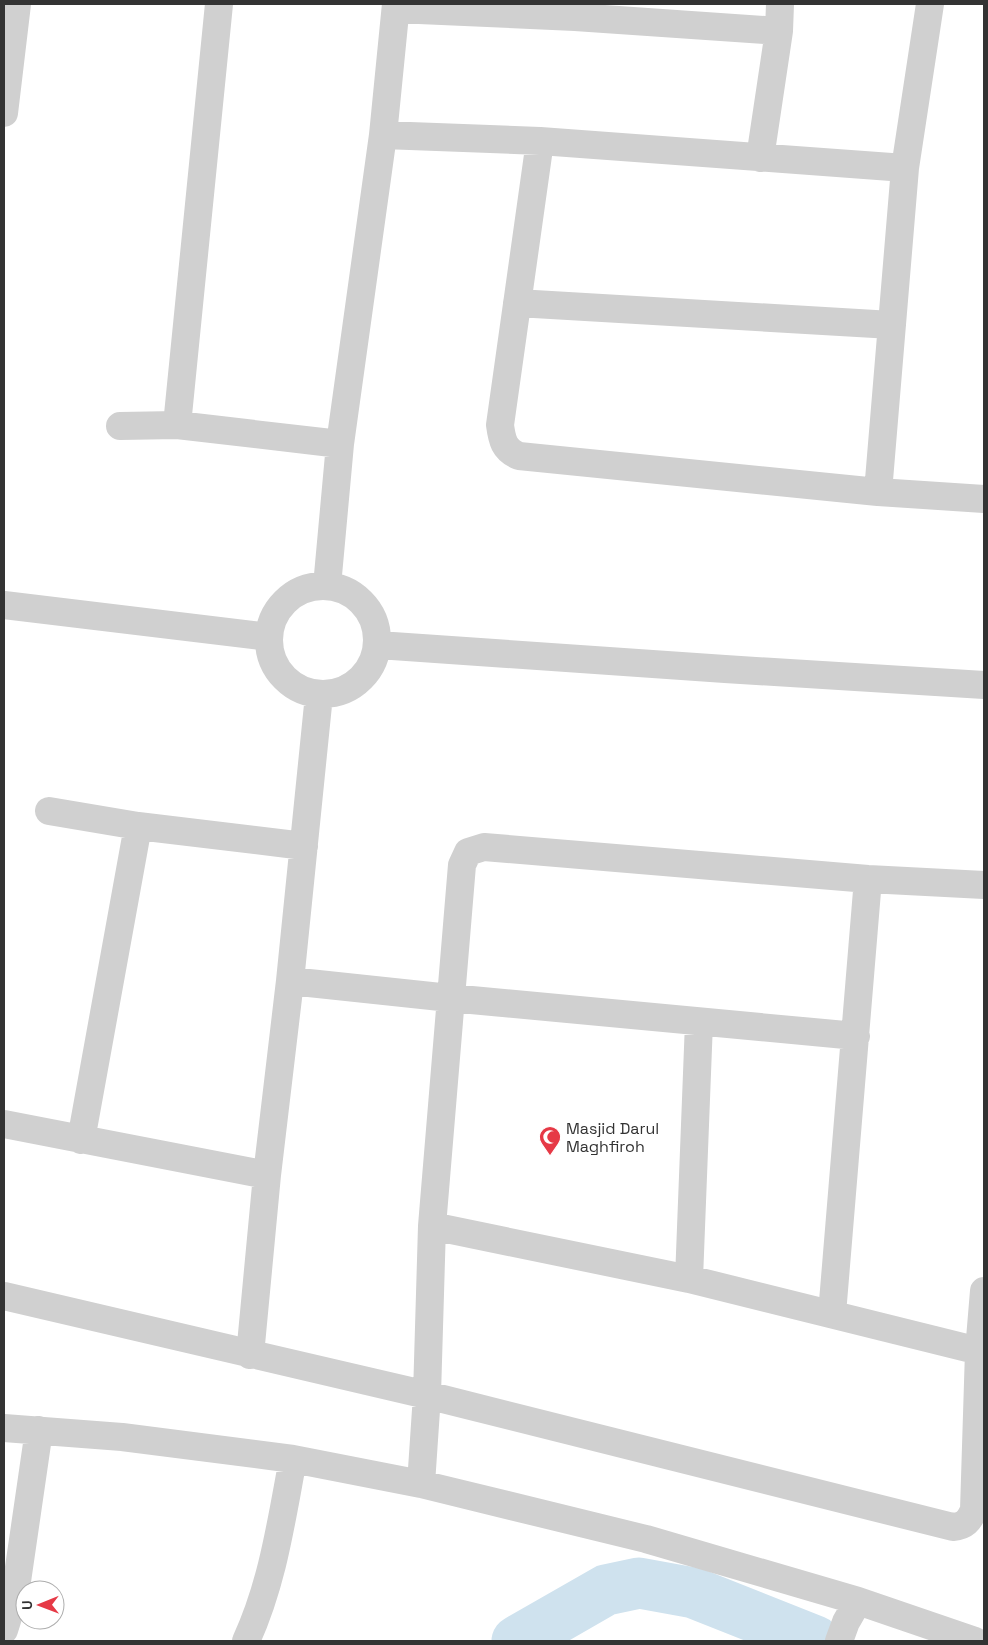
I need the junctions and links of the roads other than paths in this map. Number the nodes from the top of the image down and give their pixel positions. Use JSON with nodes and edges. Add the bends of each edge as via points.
{"nodes":[{"id":1,"x":17,"y":4,"type":"edge"},
{"id":2,"x":219,"y":4,"type":"edge"},
{"id":3,"x":780,"y":4,"type":"edge"},
{"id":4,"x":930,"y":4,"type":"edge"},
{"id":5,"x":396,"y":6,"type":"edge"},
{"id":6,"x":575,"y":11,"type":"edge"},
{"id":7,"x":779,"y":31,"type":"junction"},
{"id":8,"x":4,"y":113,"type":"edge"},
{"id":9,"x":383,"y":135,"type":"junction"},
{"id":10,"x":540,"y":141,"type":"junction"},
{"id":11,"x":760,"y":158,"type":"junction"},
{"id":12,"x":906,"y":168,"type":"junction"},
{"id":13,"x":517,"y":303,"type":"junction"},
{"id":14,"x":892,"y":325,"type":"junction"},
{"id":15,"x":177,"y":425,"type":"junction"},
{"id":16,"x":120,"y":426,"type":"dead end"},
{"id":17,"x":340,"y":444,"type":"junction"},
{"id":18,"x":878,"y":492,"type":"junction"},
{"id":19,"x":984,"y":499,"type":"edge"},
{"id":20,"x":327,"y":586,"type":"junction"},
{"id":21,"x":4,"y":605,"type":"edge"},
{"id":22,"x":268,"y":636,"type":"junction"},
{"id":23,"x":378,"y":645,"type":"junction"},
{"id":24,"x":984,"y":685,"type":"edge"},
{"id":25,"x":319,"y":695,"type":"junction"},
{"id":26,"x":49,"y":811,"type":"dead end"},
{"id":27,"x":138,"y":826,"type":"junction"},
{"id":28,"x":304,"y":846,"type":"junction"},
{"id":29,"x":868,"y":878,"type":"junction"},
{"id":30,"x":984,"y":885,"type":"edge"},
{"id":31,"x":290,"y":981,"type":"junction"},
{"id":32,"x":450,"y":998,"type":"junction"},
{"id":33,"x":699,"y":1022,"type":"junction"},
{"id":34,"x":856,"y":1036,"type":"junction"},
{"id":35,"x":4,"y":1124,"type":"edge"},
{"id":36,"x":81,"y":1140,"type":"junction"},
{"id":37,"x":268,"y":1175,"type":"junction"},
{"id":38,"x":432,"y":1226,"type":"junction"},
{"id":39,"x":689,"y":1278,"type":"junction"},
{"id":40,"x":984,"y":1291,"type":"edge"},
{"id":41,"x":4,"y":1296,"type":"edge"},
{"id":42,"x":832,"y":1314,"type":"junction"},
{"id":43,"x":980,"y":1351,"type":"junction"},
{"id":44,"x":250,"y":1355,"type":"junction"},
{"id":45,"x":427,"y":1395,"type":"junction"},
{"id":46,"x":4,"y":1428,"type":"edge"},
{"id":47,"x":39,"y":1430,"type":"junction"},
{"id":48,"x":293,"y":1459,"type":"junction"},
{"id":49,"x":421,"y":1484,"type":"junction"},
{"id":50,"x":10,"y":1594,"type":"edge"},
{"id":51,"x":848,"y":1622,"type":"edge"},
{"id":52,"x":4,"y":1630,"type":"edge"},
{"id":53,"x":246,"y":1641,"type":"edge"},
{"id":54,"x":975,"y":1641,"type":"edge"}],
"edges":[{"from":1,"to":8,"type":"street"},
{"from":2,"to":15,"type":"street"},
{"from":3,"to":7,"type":"street"},
{"from":4,"to":12,"type":"street"},
{"from":5,"to":6,"type":"street"},
{"from":5,"to":9,"type":"street"},
{"from":6,"to":7,"type":"street"},
{"from":7,"to":11,"type":"street"},
{"from":9,"to":10,"type":"street"},
{"from":9,"to":17,"type":"street"},
{"from":10,"to":11,"type":"street"},
{"from":10,"to":13,"type":"street"},
{"from":11,"to":12,"type":"street"},
{"from":12,"to":14,"type":"street"},
{"from":13,"to":14,"type":"street"},
{"from":13,"to":18,"type":"street","via":[[500,425],[505,446],[518,456]]},
{"from":14,"to":18,"type":"street"},
{"from":15,"to":16,"type":"street"},
{"from":15,"to":17,"type":"street"},
{"from":17,"to":20,"type":"street"},
{"from":18,"to":19,"type":"street"},
{"from":20,"to":22,"type":"street","via":[[310,587],[294,593],[281,605]]},
{"from":20,"to":23,"type":"street","via":[[343,589],[367,608],[375,623]]},
{"from":21,"to":22,"type":"street"},
{"from":22,"to":25,"type":"street","via":[[270,654],[277,670],[295,687]]},
{"from":23,"to":24,"type":"street"},
{"from":23,"to":25,"type":"street","via":[[366,673],[353,686],[337,693]]},
{"from":25,"to":28,"type":"street"},
{"from":26,"to":27,"type":"street"},
{"from":27,"to":28,"type":"street"},
{"from":27,"to":36,"type":"street"},
{"from":28,"to":31,"type":"street"},
{"from":29,"to":30,"type":"street"},
{"from":29,"to":32,"type":"street","via":[[477,848],[468,852],[462,865]]},
{"from":29,"to":34,"type":"street"},
{"from":31,"to":32,"type":"street"},
{"from":31,"to":37,"type":"street"},
{"from":32,"to":33,"type":"street"},
{"from":32,"to":38,"type":"street"},
{"from":33,"to":34,"type":"street"},
{"from":33,"to":39,"type":"street"},
{"from":34,"to":42,"type":"street"},
{"from":35,"to":36,"type":"street"},
{"from":36,"to":37,"type":"street"},
{"from":37,"to":44,"type":"street"},
{"from":38,"to":39,"type":"street"},
{"from":38,"to":45,"type":"street"},
{"from":39,"to":42,"type":"street"},
{"from":40,"to":43,"type":"street"},
{"from":41,"to":44,"type":"street"},
{"from":42,"to":43,"type":"street"},
{"from":43,"to":45,"type":"street","via":[[974,1510],[967,1522],[953,1527]]},
{"from":44,"to":45,"type":"street"},
{"from":45,"to":49,"type":"street"},
{"from":46,"to":47,"type":"street"},
{"from":47,"to":48,"type":"street"},
{"from":47,"to":50,"type":"street"},
{"from":48,"to":49,"type":"street"},
{"from":48,"to":53,"type":"street","via":[[272,1568],[258,1616]]},
{"from":49,"to":51,"type":"street","via":[[646,1539]]},
{"from":50,"to":52,"type":"street"},
{"from":51,"to":54,"type":"street"}]}
